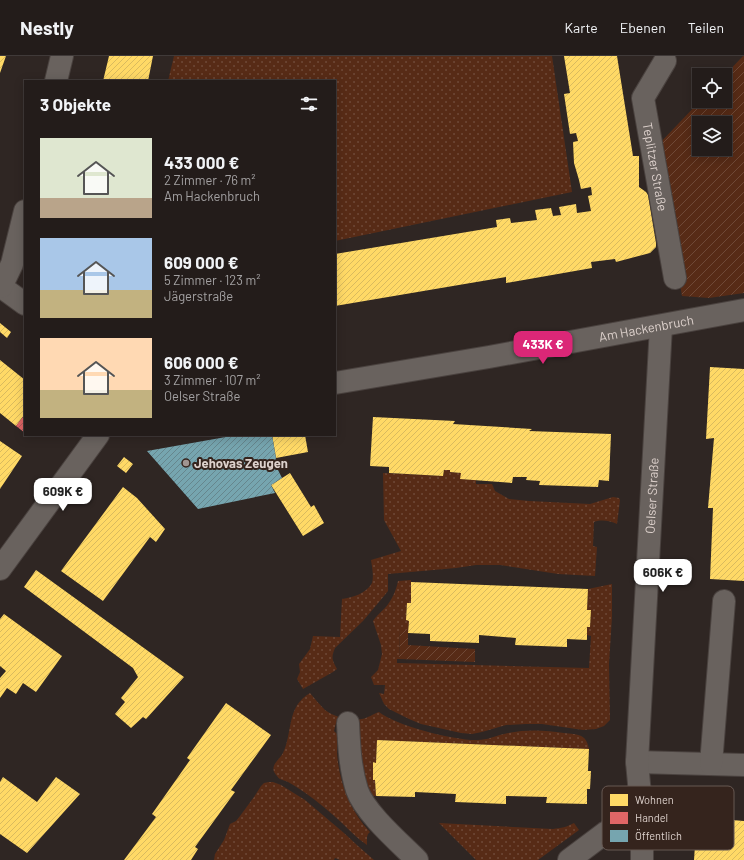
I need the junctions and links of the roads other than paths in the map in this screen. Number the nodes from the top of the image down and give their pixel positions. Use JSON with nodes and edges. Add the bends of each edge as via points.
{"nodes":[{"id":1,"x":62,"y":56,"type":"edge"},
{"id":2,"x":667,"y":58,"type":"edge"},
{"id":3,"x":56,"y":80,"type":"edge"},
{"id":4,"x":24,"y":215,"type":"edge"},
{"id":5,"x":675,"y":278,"type":"dead end"},
{"id":6,"x":1,"y":286,"type":"edge"},
{"id":7,"x":24,"y":303,"type":"edge"},
{"id":8,"x":744,"y":310,"type":"edge"},
{"id":9,"x":661,"y":326,"type":"junction"},
{"id":10,"x":336,"y":383,"type":"edge"},
{"id":11,"x":97,"y":436,"type":"edge"},
{"id":12,"x":0,"y":569,"type":"edge"},
{"id":13,"x":724,"y":601,"type":"dead end"},
{"id":14,"x":348,"y":723,"type":"dead end"},
{"id":15,"x":637,"y":762,"type":"junction"},
{"id":16,"x":711,"y":764,"type":"junction"},
{"id":17,"x":744,"y":765,"type":"edge"},
{"id":18,"x":639,"y":786,"type":"edge"},
{"id":19,"x":602,"y":835,"type":"edge"},
{"id":20,"x":417,"y":860,"type":"edge"},
{"id":21,"x":569,"y":860,"type":"edge"}],
"edges":[{"from":1,"to":3,"type":"street"},
{"from":2,"to":5,"type":"street","name":"Teplitzer Straße","via":[[643,98]]},
{"from":4,"to":6,"type":"street","via":[[12,264]]},
{"from":6,"to":7,"type":"street"},
{"from":8,"to":9,"type":"street","name":"Am Hackenbruch"},
{"from":9,"to":10,"type":"street","name":"Am Hackenbruch"},
{"from":9,"to":15,"type":"street","name":"Oelser Straße"},
{"from":11,"to":12,"type":"street"},
{"from":13,"to":16,"type":"street"},
{"from":14,"to":20,"type":"street","via":[[352,772],[358,792],[367,808]]},
{"from":15,"to":16,"type":"street"},
{"from":15,"to":18,"type":"street","name":"Oelser Straße"},
{"from":16,"to":17,"type":"street"},
{"from":19,"to":21,"type":"street"}]}
